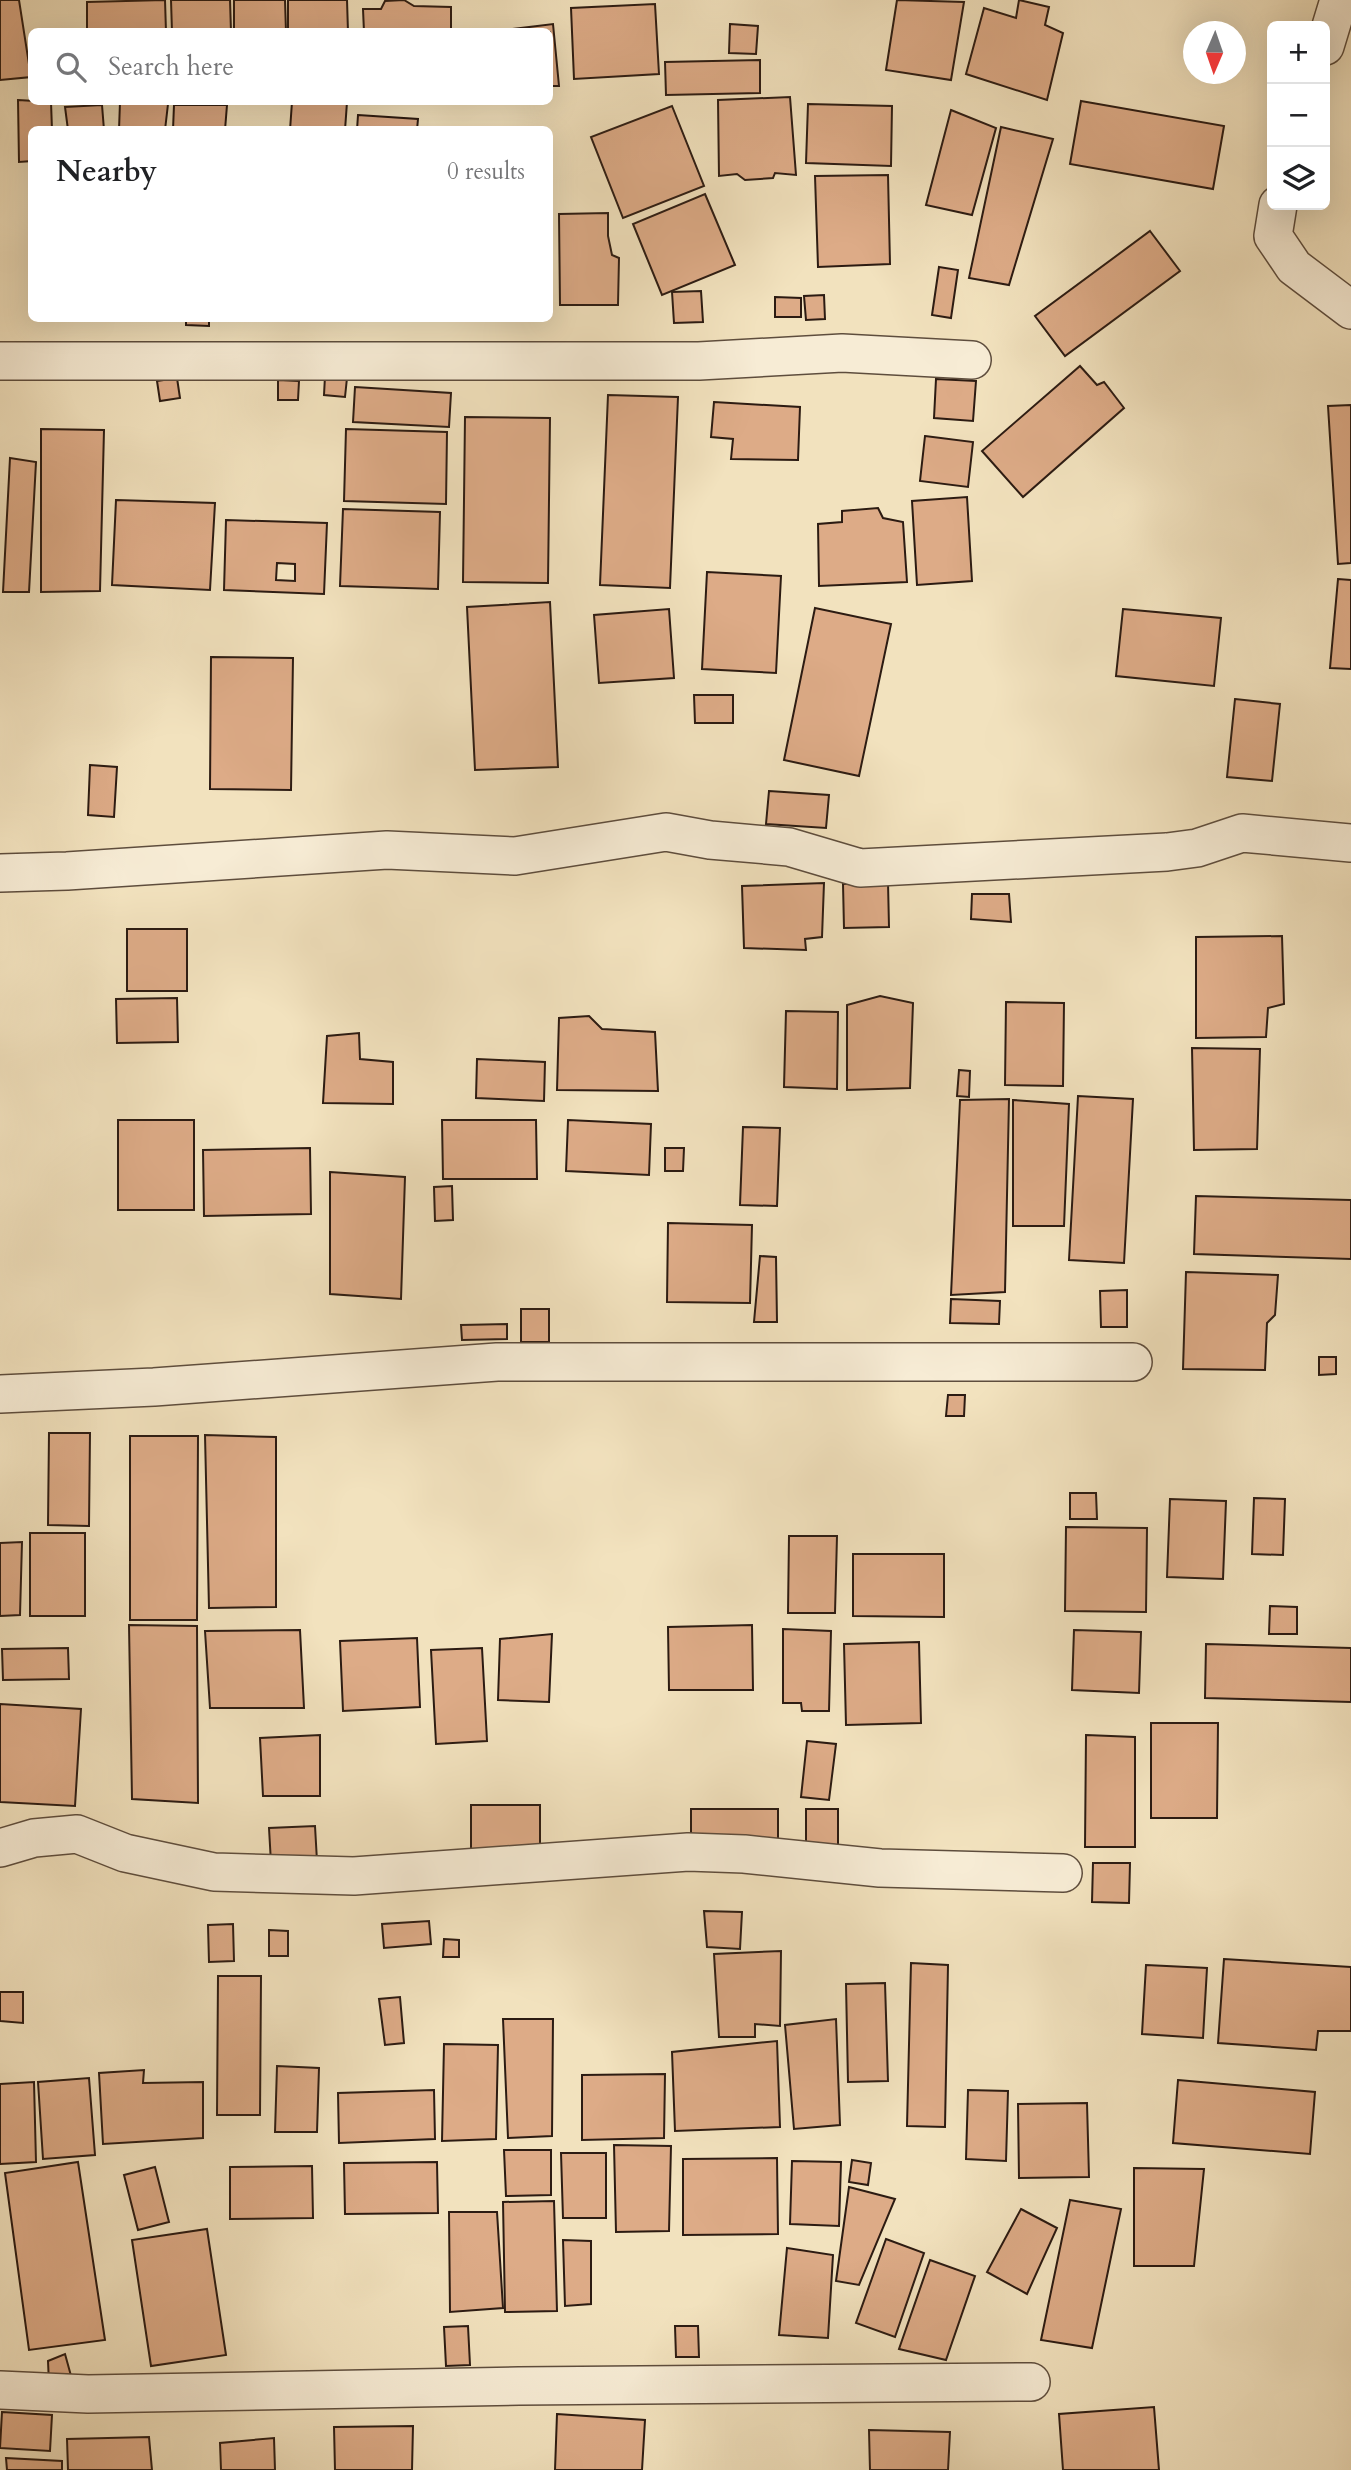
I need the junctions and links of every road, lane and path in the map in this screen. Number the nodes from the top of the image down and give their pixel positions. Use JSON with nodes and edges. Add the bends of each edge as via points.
{"nodes":[{"id":1,"x":1339,"y":0,"type":"edge"},
{"id":2,"x":1330,"y":30,"type":"edge"},
{"id":3,"x":1277,"y":210,"type":"edge"},
{"id":4,"x":1351,"y":310,"type":"edge"},
{"id":5,"x":972,"y":360,"type":"dead end"},
{"id":6,"x":0,"y":361,"type":"edge"},
{"id":7,"x":1351,"y":843,"type":"edge"},
{"id":8,"x":0,"y":873,"type":"edge"},
{"id":9,"x":1133,"y":1362,"type":"dead end"},
{"id":10,"x":0,"y":1394,"type":"edge"},
{"id":11,"x":0,"y":1848,"type":"edge"},
{"id":12,"x":1063,"y":1873,"type":"dead end"},
{"id":13,"x":1031,"y":2382,"type":"dead end"},
{"id":14,"x":0,"y":2390,"type":"edge"}],
"edges":[{"from":1,"to":2,"type":"street"},
{"from":3,"to":4,"type":"street","via":[[1273,236],[1294,267]]},
{"from":5,"to":6,"type":"street","via":[[842,353],[699,361]]},
{"from":7,"to":8,"type":"street","via":[[1242,833],[1167,852],[860,868],[789,848],[666,832],[514,856],[387,850]]},
{"from":9,"to":10,"type":"street","via":[[497,1362]]},
{"from":11,"to":12,"type":"street","via":[[34,1838],[77,1834],[125,1853],[214,1872],[354,1876],[688,1852],[880,1868]]},
{"from":13,"to":14,"type":"street","via":[[88,2395]]}]}
